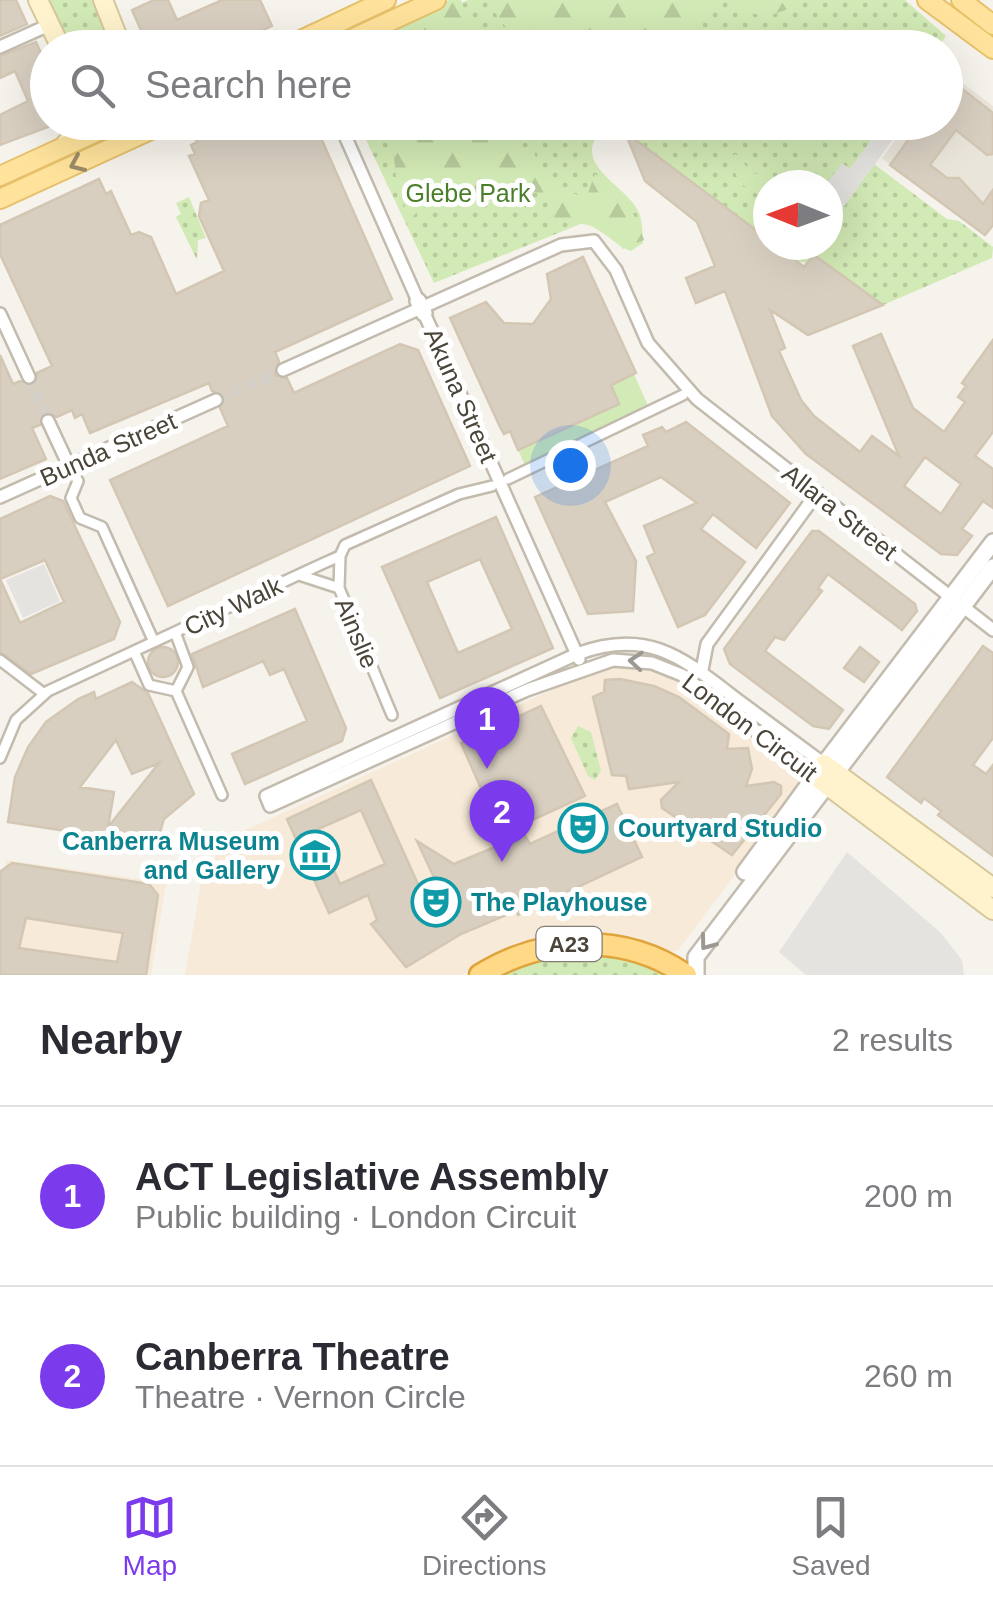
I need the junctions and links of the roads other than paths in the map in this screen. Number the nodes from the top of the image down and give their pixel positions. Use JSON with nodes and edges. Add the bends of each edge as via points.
{"nodes":[{"id":1,"x":38,"y":0,"type":"edge"},
{"id":2,"x":103,"y":0,"type":"edge"},
{"id":3,"x":386,"y":0,"type":"edge"},
{"id":4,"x":436,"y":0,"type":"edge"},
{"id":5,"x":927,"y":0,"type":"edge"},
{"id":6,"x":968,"y":4,"type":"edge"},
{"id":7,"x":49,"y":24,"type":"junction"},
{"id":8,"x":993,"y":25,"type":"edge"},
{"id":9,"x":36,"y":30,"type":"edge"},
{"id":10,"x":52,"y":30,"type":"edge"},
{"id":11,"x":115,"y":30,"type":"edge"},
{"id":12,"x":329,"y":30,"type":"edge"},
{"id":13,"x":371,"y":30,"type":"edge"},
{"id":14,"x":30,"y":33,"type":"edge"},
{"id":15,"x":0,"y":47,"type":"edge"},
{"id":16,"x":993,"y":49,"type":"edge"},
{"id":17,"x":69,"y":140,"type":"edge"},
{"id":18,"x":79,"y":140,"type":"edge"},
{"id":19,"x":114,"y":140,"type":"edge"},
{"id":20,"x":126,"y":140,"type":"edge"},
{"id":21,"x":347,"y":140,"type":"edge"},
{"id":22,"x":116,"y":146,"type":"junction"},
{"id":23,"x":60,"y":150,"type":"junction"},
{"id":24,"x":0,"y":176,"type":"edge"},
{"id":25,"x":0,"y":199,"type":"edge"},
{"id":26,"x":421,"y":307,"type":"junction"},
{"id":27,"x":0,"y":314,"type":"edge"},
{"id":28,"x":284,"y":370,"type":"tunnel mouth"},
{"id":29,"x":28,"y":377,"type":"tunnel mouth"},
{"id":30,"x":686,"y":393,"type":"junction"},
{"id":31,"x":216,"y":400,"type":"tunnel mouth"},
{"id":32,"x":48,"y":421,"type":"tunnel mouth"},
{"id":33,"x":69,"y":466,"type":"junction"},
{"id":34,"x":508,"y":479,"type":"dead end"},
{"id":35,"x":492,"y":486,"type":"dead end"},
{"id":36,"x":818,"y":494,"type":"junction"},
{"id":37,"x":0,"y":497,"type":"edge"},
{"id":38,"x":993,"y":542,"type":"edge"},
{"id":39,"x":340,"y":556,"type":"junction"},
{"id":40,"x":993,"y":567,"type":"edge"},
{"id":41,"x":299,"y":575,"type":"junction"},
{"id":42,"x":339,"y":588,"type":"junction"},
{"id":43,"x":957,"y":603,"type":"junction"},
{"id":44,"x":993,"y":630,"type":"edge"},
{"id":45,"x":175,"y":632,"type":"junction"},
{"id":46,"x":154,"y":642,"type":"junction"},
{"id":47,"x":134,"y":651,"type":"junction"},
{"id":48,"x":577,"y":654,"type":"junction"},
{"id":49,"x":0,"y":660,"type":"edge"},
{"id":50,"x":582,"y":668,"type":"junction"},
{"id":51,"x":702,"y":670,"type":"junction"},
{"id":52,"x":176,"y":690,"type":"junction"},
{"id":53,"x":43,"y":694,"type":"junction"},
{"id":54,"x":392,"y":715,"type":"dead end"},
{"id":55,"x":430,"y":721,"type":"junction"},
{"id":56,"x":0,"y":726,"type":"edge"},
{"id":57,"x":10,"y":733,"type":"junction"},
{"id":58,"x":421,"y":738,"type":"junction"},
{"id":59,"x":373,"y":745,"type":"junction"},
{"id":60,"x":396,"y":749,"type":"junction"},
{"id":61,"x":0,"y":758,"type":"edge"},
{"id":62,"x":825,"y":774,"type":"junction"},
{"id":63,"x":222,"y":795,"type":"dead end"},
{"id":64,"x":745,"y":872,"type":"dead end"},
{"id":65,"x":993,"y":888,"type":"edge"},
{"id":66,"x":993,"y":910,"type":"edge"},
{"id":67,"x":480,"y":975,"type":"edge"},
{"id":68,"x":686,"y":975,"type":"edge"},
{"id":69,"x":696,"y":975,"type":"edge"}],
"edges":[{"from":1,"to":7,"type":"main road"},
{"from":2,"to":11,"type":"main road"},
{"from":3,"to":12,"type":"main road"},
{"from":4,"to":13,"type":"main road"},
{"from":5,"to":16,"type":"main road"},
{"from":6,"to":8,"type":"main road"},
{"from":7,"to":9,"type":"street"},
{"from":7,"to":10,"type":"main road"},
{"from":14,"to":15,"type":"street"},
{"from":17,"to":23,"type":"main road"},
{"from":18,"to":23,"type":"main road"},
{"from":19,"to":22,"type":"main road"},
{"from":20,"to":22,"type":"main road"},
{"from":21,"to":26,"type":"street","name":"Akuna Street"},
{"from":22,"to":25,"type":"main road","one_way":true},
{"from":23,"to":24,"type":"main road"},
{"from":26,"to":28,"type":"street"},
{"from":26,"to":30,"type":"street","name":"Allara Street","via":[[571,241],[594,241],[648,343]]},
{"from":26,"to":48,"type":"street","name":"Akuna Street"},
{"from":27,"to":29,"type":"street"},
{"from":30,"to":34,"type":"street"},
{"from":30,"to":36,"type":"street","name":"Allara Street"},
{"from":31,"to":33,"type":"street","name":"Bunda Street"},
{"from":32,"to":33,"type":"street"},
{"from":33,"to":37,"type":"street","name":"Bunda Street"},
{"from":33,"to":46,"type":"street","via":[[78,481],[72,498],[80,518],[102,527]]},
{"from":35,"to":39,"type":"street","name":"City Walk","via":[[345,545]]},
{"from":36,"to":43,"type":"street","name":"Allara Street"},
{"from":36,"to":51,"type":"street","via":[[706,644]]},
{"from":38,"to":43,"type":"street"},
{"from":39,"to":41,"type":"street","name":"City Walk"},
{"from":39,"to":42,"type":"street"},
{"from":40,"to":43,"type":"street"},
{"from":41,"to":42,"type":"street","name":"Ainslie"},
{"from":41,"to":45,"type":"street","name":"City Walk"},
{"from":42,"to":54,"type":"street","name":"Ainslie"},
{"from":43,"to":44,"type":"street","name":"Allara Street"},
{"from":43,"to":62,"type":"street"},
{"from":45,"to":46,"type":"street","name":"City Walk"},
{"from":45,"to":52,"type":"street","via":[[188,667]]},
{"from":46,"to":47,"type":"street","name":"City Walk"},
{"from":47,"to":52,"type":"street","via":[[149,685]]},
{"from":47,"to":53,"type":"street","name":"City Walk"},
{"from":48,"to":50,"type":"street","name":"Akuna Street"},
{"from":48,"to":51,"type":"street","name":"London Circuit","via":[[637,644]]},
{"from":48,"to":55,"type":"street","name":"London Circuit"},
{"from":49,"to":53,"type":"street"},
{"from":50,"to":58,"type":"street","name":"London Circuit"},
{"from":62,"to":50,"type":"street","name":"London Circuit","one_way":true,"via":[[665,666],[626,660]]},
{"from":51,"to":62,"type":"street","name":"London Circuit"},
{"from":52,"to":63,"type":"street"},
{"from":53,"to":57,"type":"street","name":"City Walk","via":[[26,706]]},
{"from":55,"to":58,"type":"street"},
{"from":55,"to":59,"type":"street","name":"London Circuit"},
{"from":56,"to":57,"type":"street"},
{"from":57,"to":61,"type":"street","name":"City Walk"},
{"from":58,"to":60,"type":"street","name":"London Circuit"},
{"from":59,"to":60,"type":"street"},
{"from":59,"to":60,"type":"street","name":"London Circuit","via":[[268,801]]},
{"from":62,"to":64,"type":"street"},
{"from":62,"to":65,"type":"main road","name":"London Circuit"},
{"from":62,"to":66,"type":"main road","name":"London Circuit"},
{"from":62,"to":69,"type":"street","one_way":true,"via":[[696,957]]},
{"from":67,"to":68,"type":"highway","number":"A23","via":[[534,950],[579,944],[635,951]]}]}
